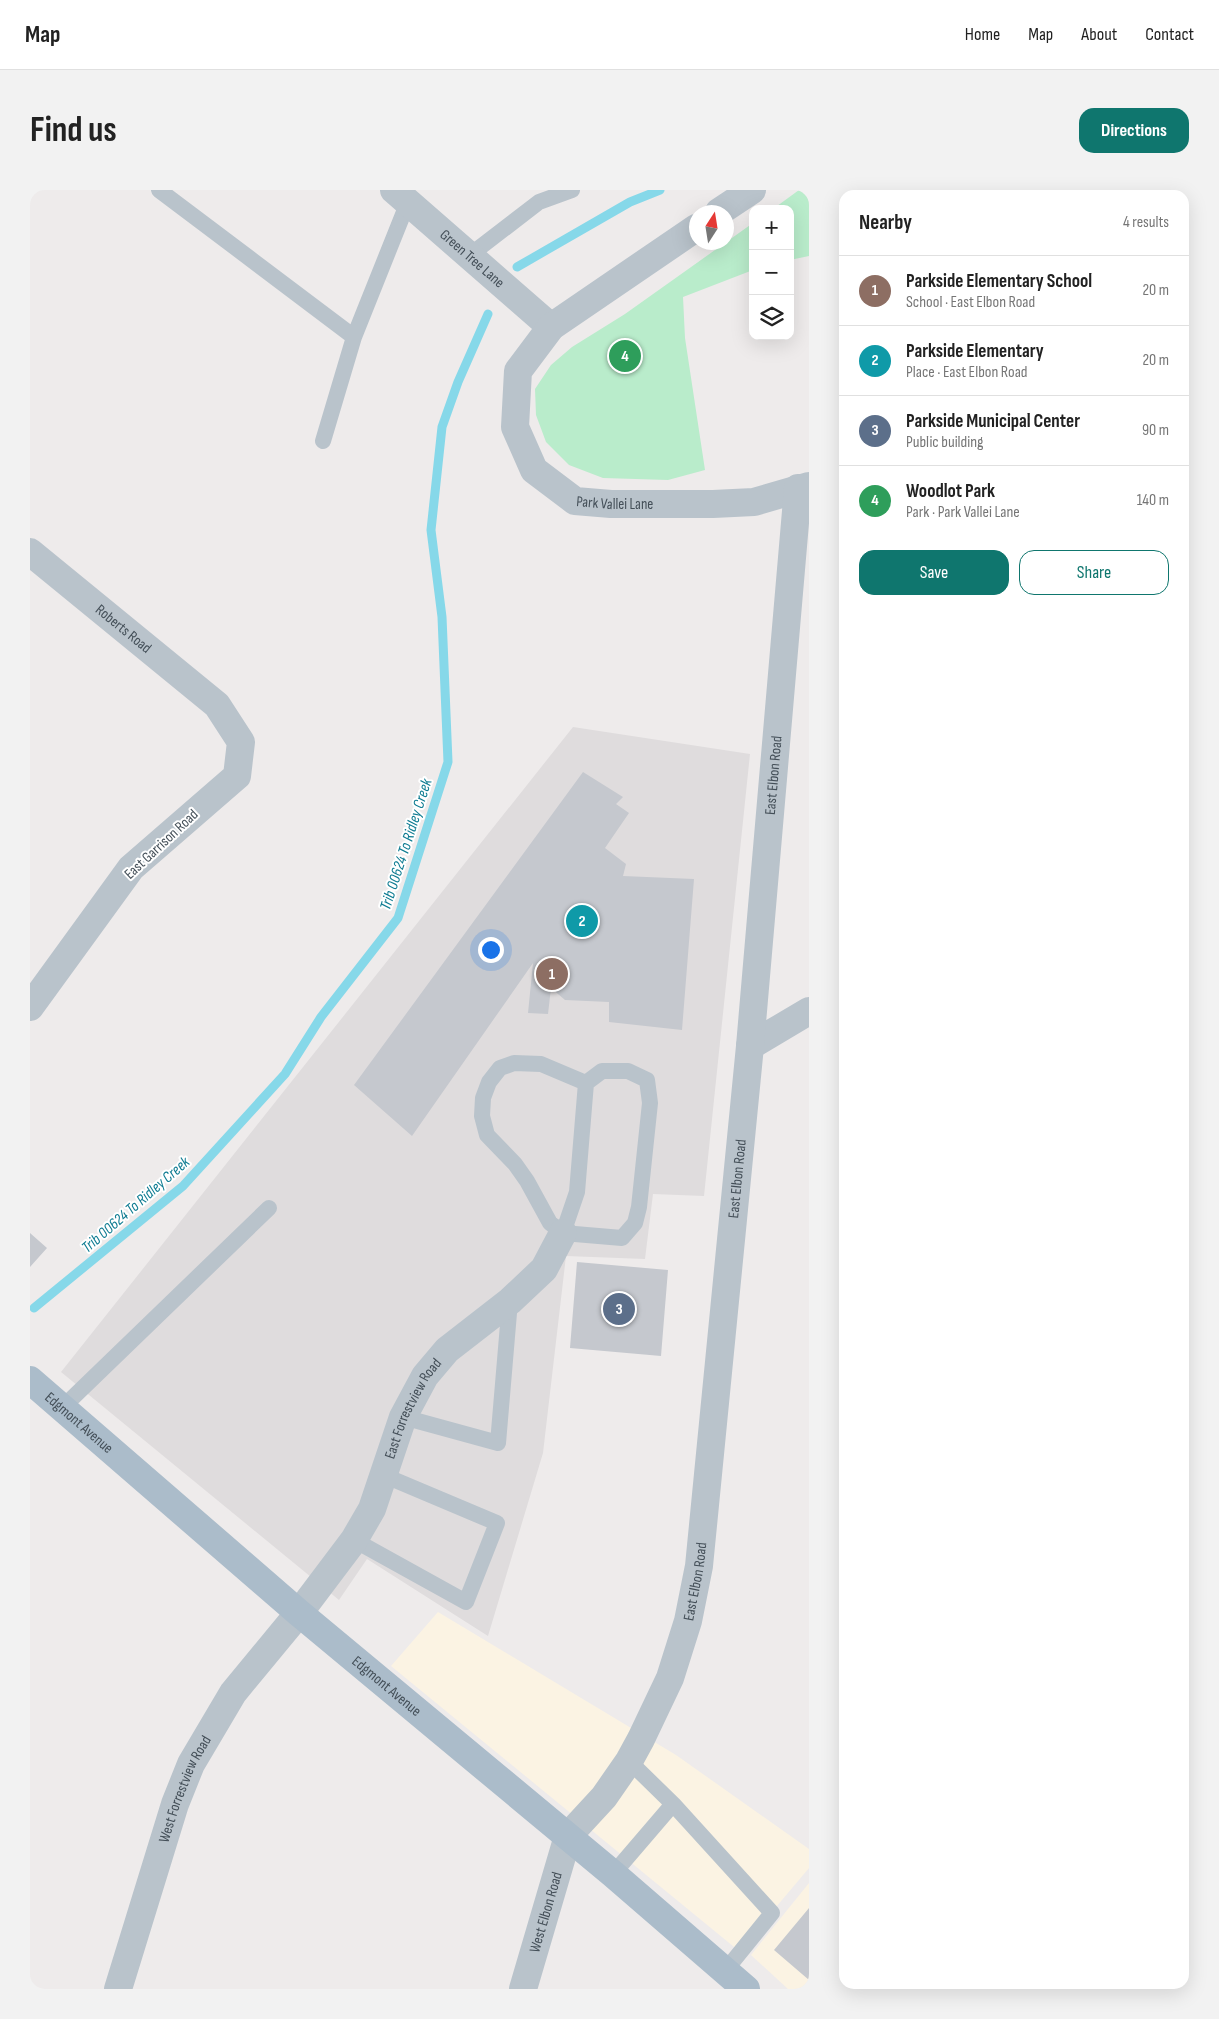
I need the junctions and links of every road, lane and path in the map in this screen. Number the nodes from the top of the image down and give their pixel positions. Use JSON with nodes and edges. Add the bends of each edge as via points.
{"nodes":[{"id":1,"x":159,"y":190,"type":"edge"},
{"id":2,"x":572,"y":190,"type":"edge"},
{"id":3,"x":752,"y":190,"type":"edge"},
{"id":4,"x":401,"y":196,"type":"edge"},
{"id":5,"x":730,"y":205,"type":"edge"},
{"id":6,"x":689,"y":233,"type":"edge"},
{"id":7,"x":470,"y":255,"type":"junction"},
{"id":8,"x":551,"y":327,"type":"junction"},
{"id":9,"x":354,"y":336,"type":"junction"},
{"id":10,"x":323,"y":441,"type":"dead end"},
{"id":11,"x":804,"y":487,"type":"edge"},
{"id":12,"x":30,"y":552,"type":"edge"},
{"id":13,"x":217,"y":705,"type":"joint"},
{"id":14,"x":30,"y":1007,"type":"edge"},
{"id":15,"x":809,"y":1011,"type":"edge"},
{"id":16,"x":750,"y":1046,"type":"junction"},
{"id":17,"x":586,"y":1084,"type":"junction"},
{"id":18,"x":269,"y":1208,"type":"dead end"},
{"id":19,"x":563,"y":1233,"type":"junction"},
{"id":20,"x":510,"y":1301,"type":"junction"},
{"id":21,"x":30,"y":1380,"type":"edge"},
{"id":22,"x":62,"y":1408,"type":"junction"},
{"id":23,"x":403,"y":1417,"type":"junction"},
{"id":24,"x":383,"y":1475,"type":"junction"},
{"id":25,"x":354,"y":1540,"type":"junction"},
{"id":26,"x":300,"y":1613,"type":"junction"},
{"id":27,"x":629,"y":1761,"type":"junction"},
{"id":28,"x":673,"y":1804,"type":"junction"},
{"id":29,"x":568,"y":1836,"type":"junction"},
{"id":30,"x":613,"y":1874,"type":"junction"},
{"id":31,"x":725,"y":1971,"type":"junction"},
{"id":32,"x":118,"y":1989,"type":"edge"},
{"id":33,"x":523,"y":1989,"type":"edge"},
{"id":34,"x":746,"y":1989,"type":"edge"}],
"edges":[{"from":1,"to":9,"type":"lane"},
{"from":2,"to":7,"type":"lane","via":[[539,202]]},
{"from":3,"to":5,"type":"street"},
{"from":4,"to":7,"type":"street","name":"Green Tree Lane"},
{"from":4,"to":9,"type":"lane"},
{"from":6,"to":8,"type":"street","name":"Park Vallei Lane"},
{"from":7,"to":8,"type":"street","name":"Green Tree Lane"},
{"from":8,"to":11,"type":"street","name":"Park Vallei Lane","via":[[518,371],[515,427],[534,470],[575,501],[611,504],[754,502]]},
{"from":9,"to":10,"type":"lane"},
{"from":11,"to":16,"type":"street","name":"East Elbon Road"},
{"from":12,"to":13,"type":"street","name":"Roberts Road"},
{"from":13,"to":14,"type":"street","name":"East Garrison Road","via":[[241,742],[236,776],[131,868]]},
{"from":15,"to":16,"type":"street"},
{"from":16,"to":27,"type":"street","name":"East Elbon Road","via":[[699,1566],[688,1621],[670,1678]]},
{"from":17,"to":19,"type":"lane","via":[[577,1192]]},
{"from":17,"to":19,"type":"lane","via":[[541,1064],[514,1063],[500,1068],[489,1082],[483,1098],[482,1116],[487,1135],[515,1164],[528,1181],[550,1223]]},
{"from":17,"to":19,"type":"lane","via":[[602,1071],[628,1071],[647,1080],[650,1103],[639,1207],[635,1222],[622,1238]]},
{"from":18,"to":22,"type":"lane"},
{"from":19,"to":20,"type":"street","name":"East Forrestview Road","via":[[544,1269]]},
{"from":20,"to":23,"type":"street","name":"East Forrestview Road","via":[[446,1350],[425,1376]]},
{"from":20,"to":23,"type":"lane","via":[[498,1443]]},
{"from":21,"to":22,"type":"main road","name":"Edgmont Avenue"},
{"from":22,"to":26,"type":"main road","name":"Edgmont Avenue"},
{"from":23,"to":24,"type":"street","name":"East Forrestview Road"},
{"from":24,"to":25,"type":"street","name":"East Forrestview Road","via":[[372,1509]]},
{"from":24,"to":25,"type":"lane","via":[[497,1523],[466,1602]]},
{"from":25,"to":26,"type":"street","name":"East Forrestview Road"},
{"from":26,"to":29,"type":"main road","name":"Edgmont Avenue"},
{"from":26,"to":32,"type":"street","name":"West Forrestview Road","via":[[233,1693],[190,1764]]},
{"from":27,"to":28,"type":"lane"},
{"from":27,"to":29,"type":"street","name":"East Elbon Road","via":[[604,1797]]},
{"from":28,"to":30,"type":"lane"},
{"from":28,"to":31,"type":"lane","via":[[772,1913]]},
{"from":29,"to":30,"type":"main road","name":"Edgmont Avenue"},
{"from":29,"to":33,"type":"street","name":"West Elbon Road"},
{"from":30,"to":31,"type":"main road","name":"Edgmont Avenue"},
{"from":31,"to":34,"type":"main road","name":"Edgmont Avenue"}]}
